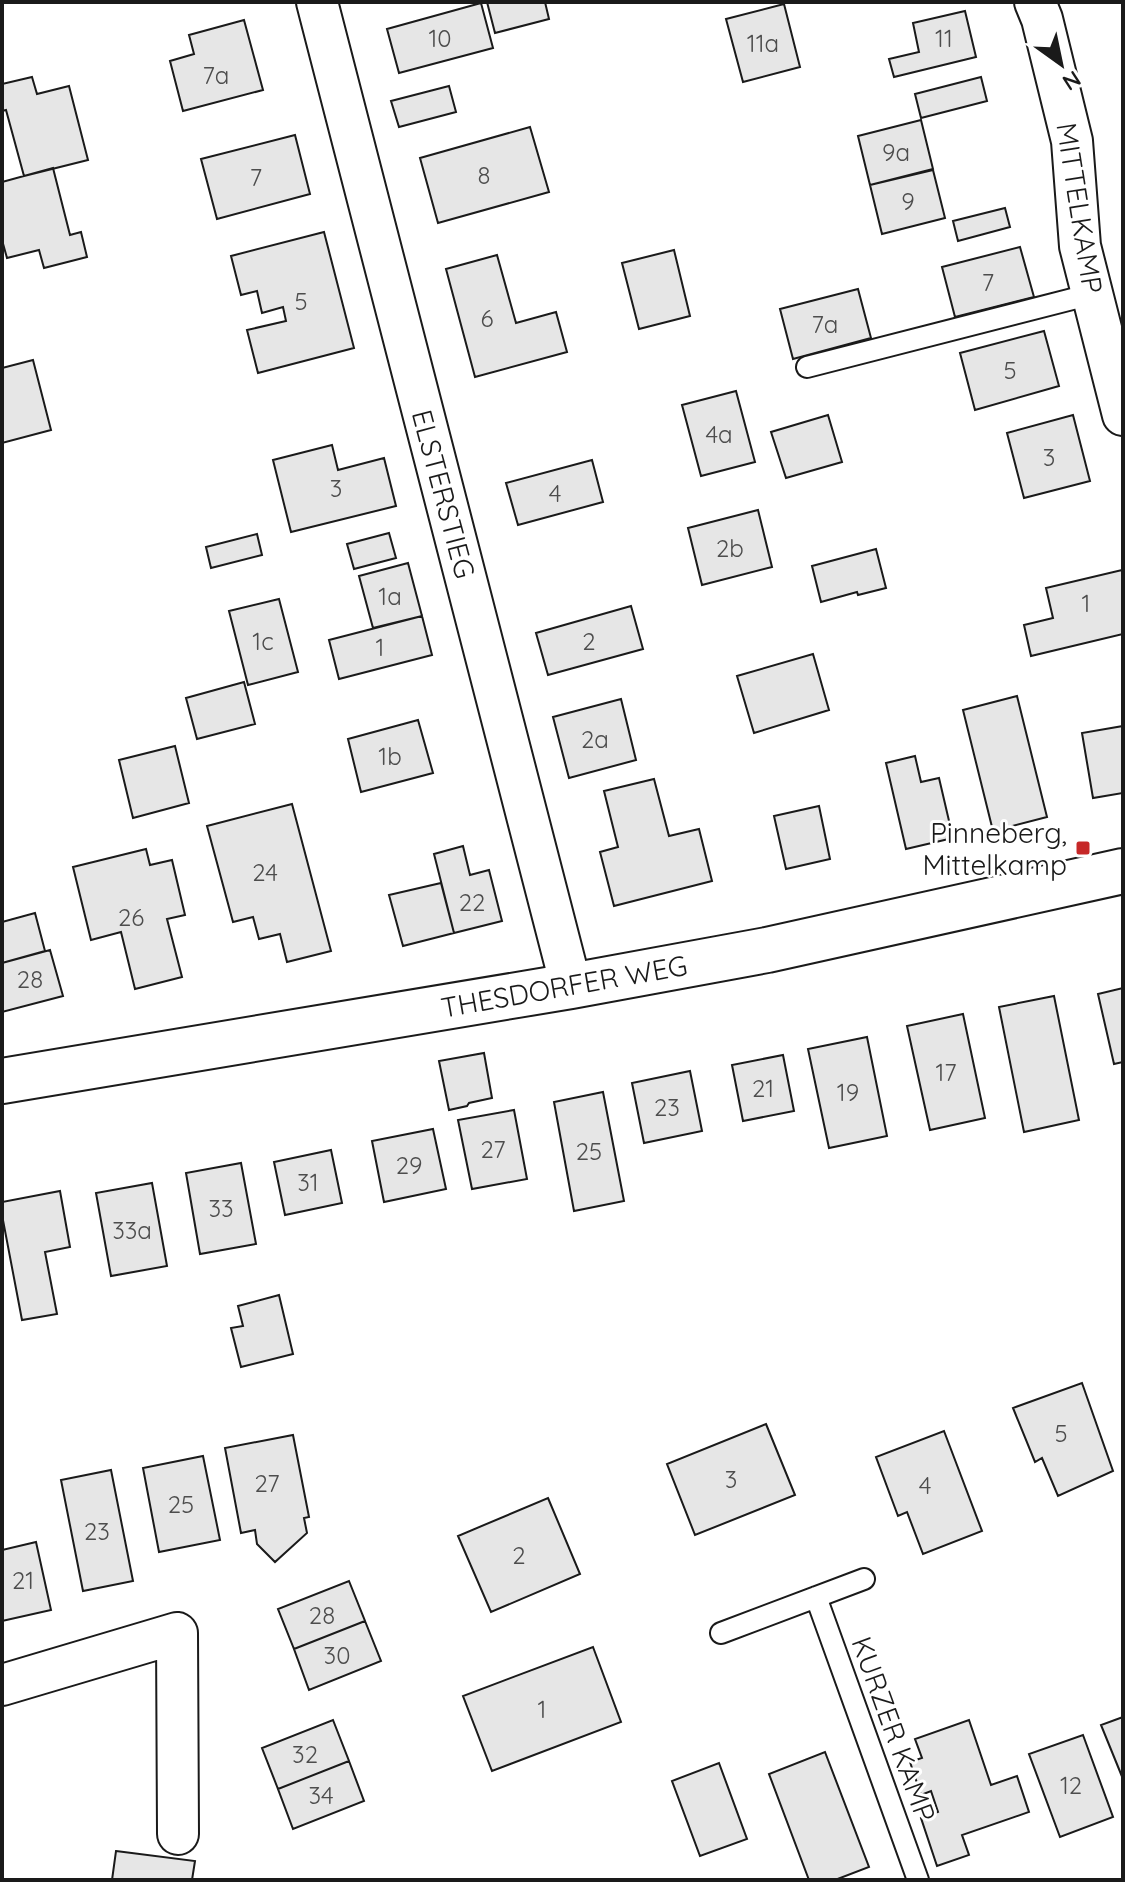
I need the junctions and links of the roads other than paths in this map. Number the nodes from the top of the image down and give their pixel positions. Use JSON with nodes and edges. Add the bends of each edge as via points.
{"nodes":[{"id":1,"x":317,"y":2,"type":"edge"},
{"id":2,"x":1035,"y":2,"type":"edge"},
{"id":3,"x":1092,"y":294,"type":"junction"},
{"id":4,"x":807,"y":367,"type":"dead end"},
{"id":5,"x":1123,"y":415,"type":"edge"},
{"id":6,"x":1123,"y":871,"type":"edge"},
{"id":7,"x":571,"y":986,"type":"junction"},
{"id":8,"x":2,"y":1081,"type":"edge"},
{"id":9,"x":864,"y":1579,"type":"dead end"},
{"id":10,"x":816,"y":1597,"type":"junction"},
{"id":11,"x":721,"y":1633,"type":"dead end"},
{"id":12,"x":2,"y":1685,"type":"edge"},
{"id":13,"x":178,"y":1834,"type":"dead end"},
{"id":14,"x":918,"y":1880,"type":"edge"}],
"edges":[{"from":1,"to":7,"type":"street","name":"ELSTERSTIEG"},
{"from":2,"to":3,"type":"street","name":"MITTELKAMP","via":[[1072,141],[1080,246]]},
{"from":3,"to":4,"type":"lane"},
{"from":3,"to":5,"type":"street","name":"MITTELKAMP"},
{"from":6,"to":7,"type":"street","name":"THESDORFER WEG","via":[[767,950]]},
{"from":7,"to":8,"type":"street","name":"THESDORFER WEG"},
{"from":9,"to":10,"type":"lane"},
{"from":10,"to":11,"type":"lane"},
{"from":10,"to":14,"type":"lane","name":"KURZER KAMP"},
{"from":12,"to":13,"type":"street","via":[[177,1633]]}]}
